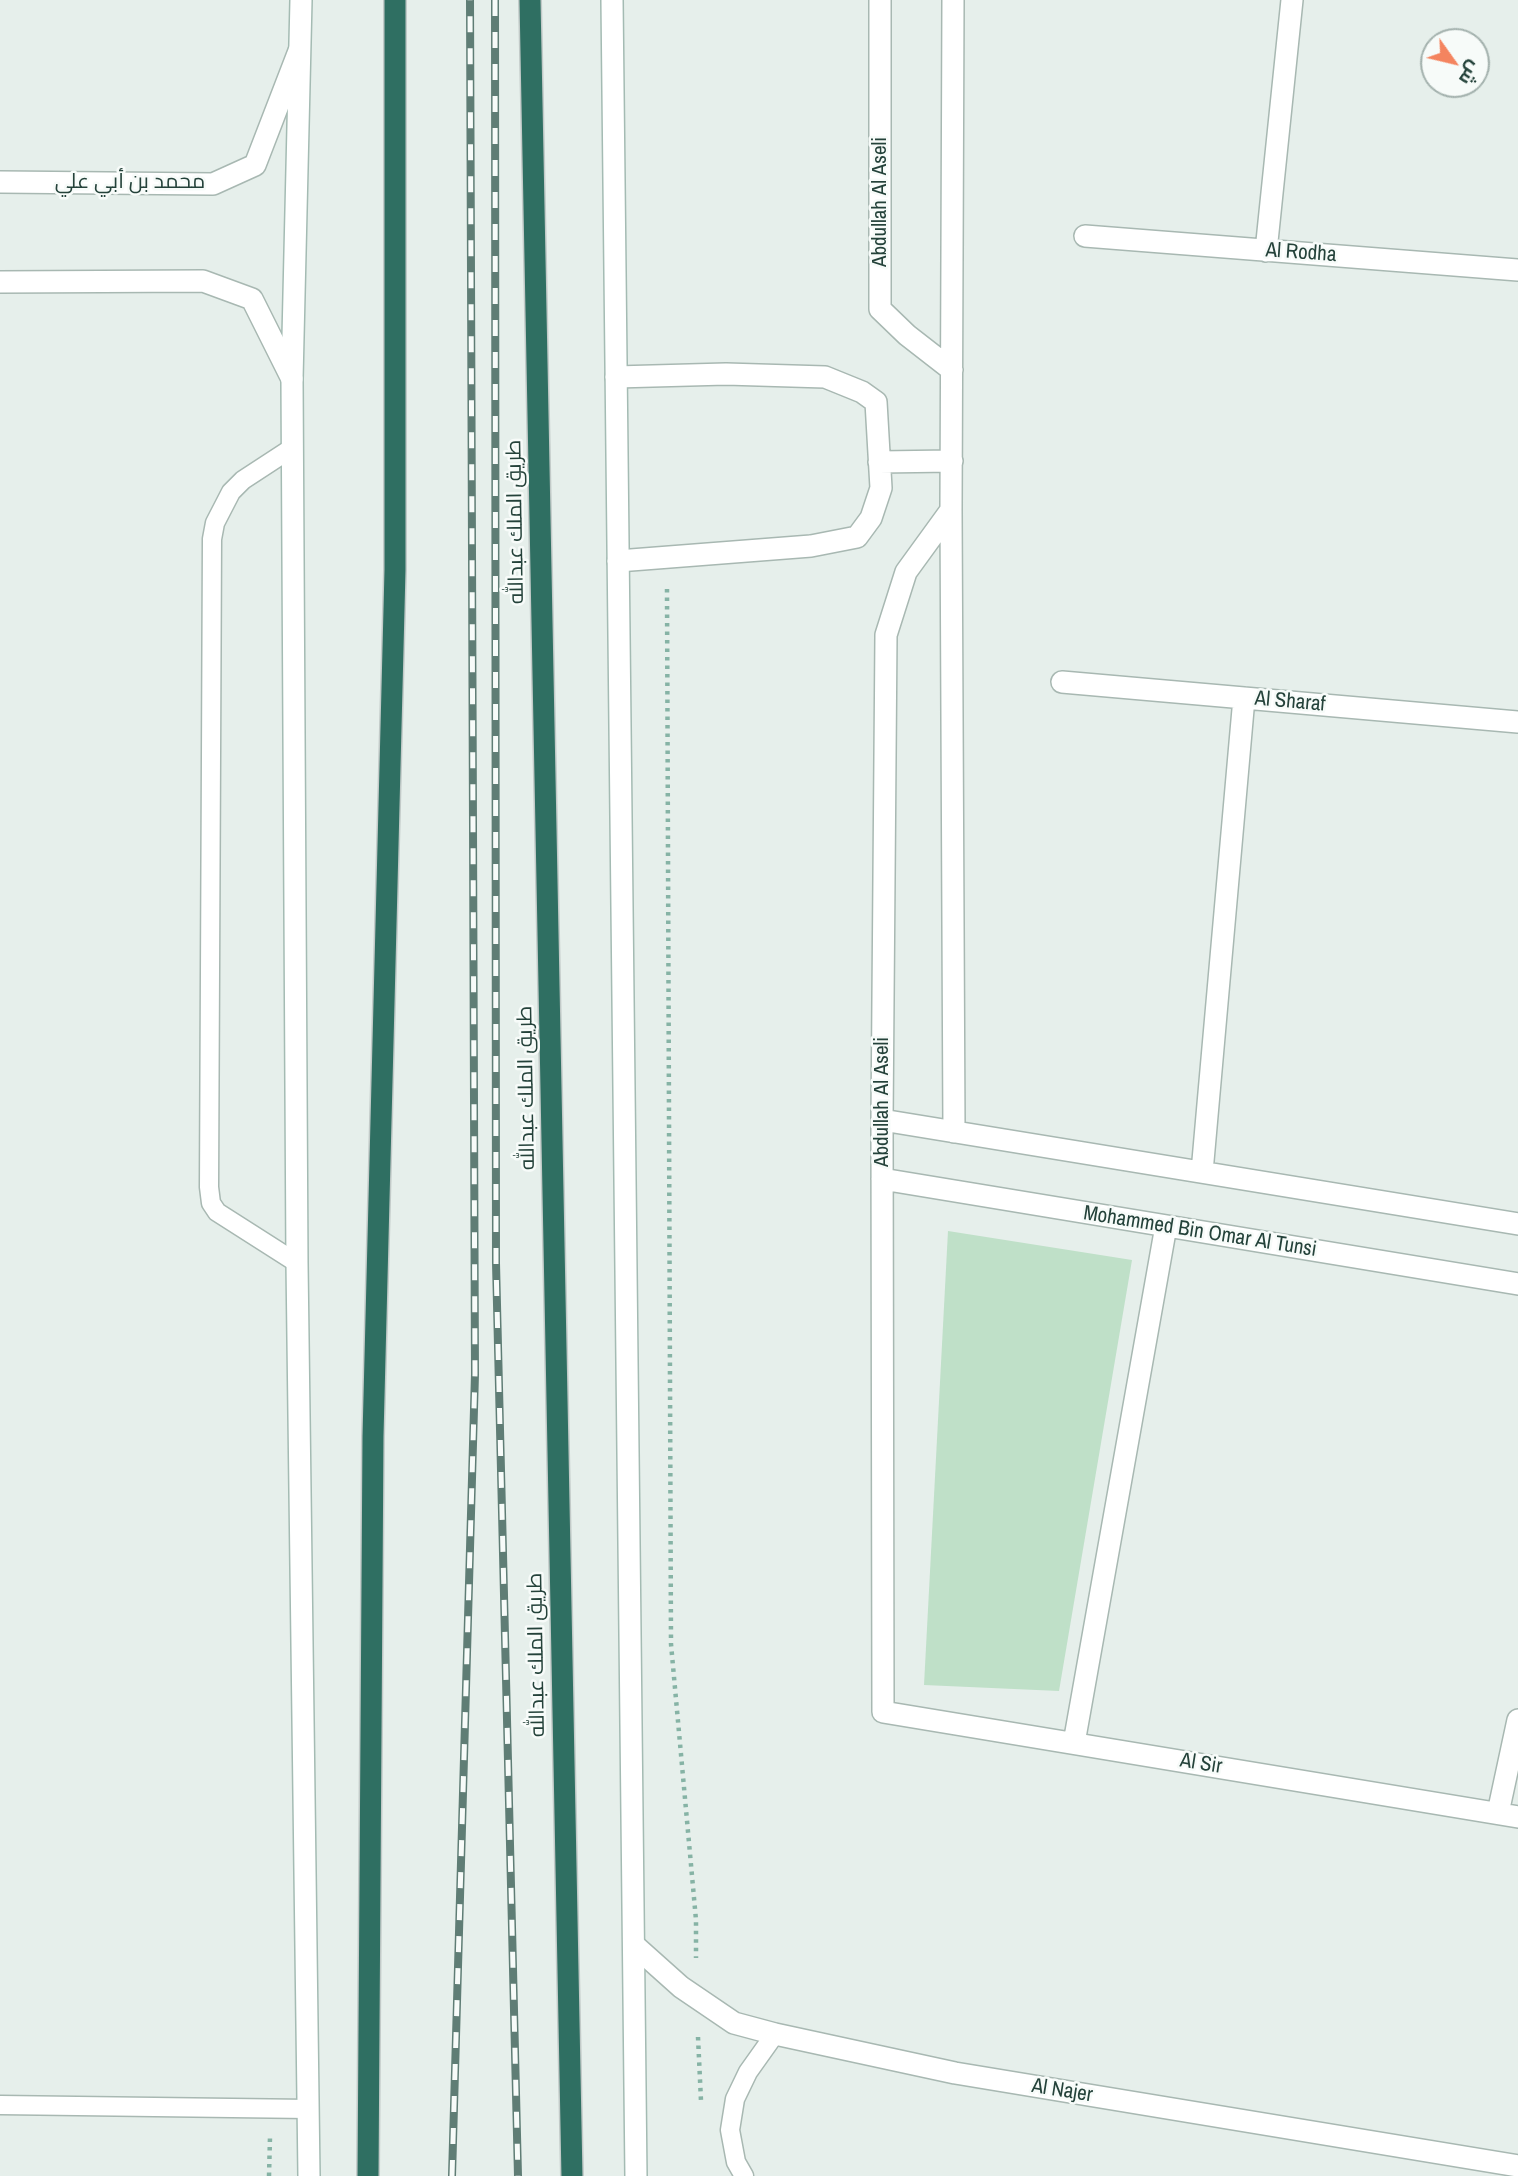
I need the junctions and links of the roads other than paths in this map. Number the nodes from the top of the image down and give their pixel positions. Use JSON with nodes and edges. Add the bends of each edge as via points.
{"nodes":[{"id":1,"x":301,"y":0,"type":"edge"},
{"id":2,"x":395,"y":0,"type":"edge"},
{"id":3,"x":530,"y":0,"type":"edge"},
{"id":4,"x":612,"y":0,"type":"edge"},
{"id":5,"x":880,"y":0,"type":"edge"},
{"id":6,"x":953,"y":0,"type":"edge"},
{"id":7,"x":1292,"y":0,"type":"edge"},
{"id":8,"x":301,"y":46,"type":"junction"},
{"id":9,"x":0,"y":182,"type":"edge"},
{"id":10,"x":1085,"y":236,"type":"dead end"},
{"id":11,"x":1266,"y":251,"type":"junction"},
{"id":12,"x":1518,"y":270,"type":"edge"},
{"id":13,"x":0,"y":282,"type":"edge"},
{"id":14,"x":951,"y":370,"type":"junction"},
{"id":15,"x":615,"y":377,"type":"junction"},
{"id":16,"x":292,"y":379,"type":"junction"},
{"id":17,"x":292,"y":448,"type":"junction"},
{"id":18,"x":952,"y":461,"type":"junction"},
{"id":19,"x":879,"y":462,"type":"junction"},
{"id":20,"x":951,"y":510,"type":"junction"},
{"id":21,"x":618,"y":561,"type":"junction"},
{"id":22,"x":1062,"y":682,"type":"dead end"},
{"id":23,"x":1244,"y":698,"type":"junction"},
{"id":24,"x":1518,"y":722,"type":"edge"},
{"id":25,"x":882,"y":1120,"type":"junction"},
{"id":26,"x":954,"y":1132,"type":"junction"},
{"id":27,"x":1202,"y":1172,"type":"junction"},
{"id":28,"x":882,"y":1179,"type":"junction"},
{"id":29,"x":1518,"y":1224,"type":"edge"},
{"id":30,"x":1166,"y":1226,"type":"junction"},
{"id":31,"x":298,"y":1263,"type":"junction"},
{"id":32,"x":1518,"y":1284,"type":"edge"},
{"id":33,"x":883,"y":1712,"type":"joint"},
{"id":34,"x":1518,"y":1720,"type":"edge"},
{"id":35,"x":1074,"y":1743,"type":"junction"},
{"id":36,"x":1508,"y":1815,"type":"edge"},
{"id":37,"x":634,"y":1945,"type":"junction"},
{"id":38,"x":775,"y":2034,"type":"junction"},
{"id":39,"x":0,"y":2105,"type":"edge"},
{"id":40,"x":309,"y":2109,"type":"junction"},
{"id":41,"x":1518,"y":2165,"type":"edge"},
{"id":42,"x":309,"y":2176,"type":"edge"},
{"id":43,"x":368,"y":2176,"type":"edge"},
{"id":44,"x":572,"y":2176,"type":"edge"},
{"id":45,"x":636,"y":2176,"type":"edge"},
{"id":46,"x":744,"y":2176,"type":"edge"}],
"edges":[{"from":1,"to":8,"type":"street"},
{"from":2,"to":43,"type":"highway","via":[[395,570],[373,1436]]},
{"from":3,"to":44,"type":"highway","name":"طريق الملك عبدالله"},
{"from":4,"to":15,"type":"street"},
{"from":5,"to":14,"type":"street","name":"Abdullah Al Aseli","via":[[880,309]]},
{"from":6,"to":14,"type":"street"},
{"from":7,"to":11,"type":"street"},
{"from":8,"to":9,"type":"street","name":"محمد بن أبي علي","via":[[255,165],[212,184]]},
{"from":8,"to":16,"type":"street"},
{"from":10,"to":11,"type":"street","name":"Al Rodha"},
{"from":11,"to":12,"type":"street","name":"Al Rodha"},
{"from":13,"to":16,"type":"street","via":[[203,281],[252,299]]},
{"from":14,"to":18,"type":"street"},
{"from":15,"to":19,"type":"street","via":[[825,377],[876,402]]},
{"from":15,"to":21,"type":"street"},
{"from":16,"to":17,"type":"street"},
{"from":17,"to":31,"type":"street"},
{"from":17,"to":31,"type":"lane","via":[[231,492],[212,539],[209,1187],[217,1212]]},
{"from":18,"to":19,"type":"street"},
{"from":18,"to":20,"type":"street"},
{"from":19,"to":21,"type":"street","via":[[881,488],[871,519],[857,537],[811,546]]},
{"from":20,"to":25,"type":"street","name":"Abdullah Al Aseli","via":[[906,572],[886,635]]},
{"from":20,"to":26,"type":"street"},
{"from":21,"to":37,"type":"street"},
{"from":22,"to":23,"type":"street","name":"Al Sharaf"},
{"from":23,"to":24,"type":"street","name":"Al Sharaf"},
{"from":23,"to":27,"type":"street"},
{"from":25,"to":26,"type":"street"},
{"from":25,"to":28,"type":"street","name":"Abdullah Al Aseli"},
{"from":26,"to":27,"type":"street"},
{"from":27,"to":29,"type":"street"},
{"from":28,"to":30,"type":"street","name":"Mohammed Bin Omar Al Tunsi"},
{"from":28,"to":33,"type":"street","name":"Abdullah Al Aseli"},
{"from":30,"to":32,"type":"street","name":"Mohammed Bin Omar Al Tunsi"},
{"from":30,"to":35,"type":"street"},
{"from":31,"to":40,"type":"street"},
{"from":33,"to":35,"type":"street","name":"Al Sir"},
{"from":34,"to":36,"type":"street"},
{"from":35,"to":36,"type":"street","name":"Al Sir"},
{"from":37,"to":38,"type":"street","name":"Al Najer","via":[[681,1987],[734,2023]]},
{"from":37,"to":45,"type":"street"},
{"from":38,"to":41,"type":"street","name":"Al Najer","via":[[955,2073]]},
{"from":38,"to":46,"type":"lane","via":[[735,2099],[730,2130],[736,2162]]},
{"from":39,"to":40,"type":"lane"},
{"from":40,"to":42,"type":"street"}]}
